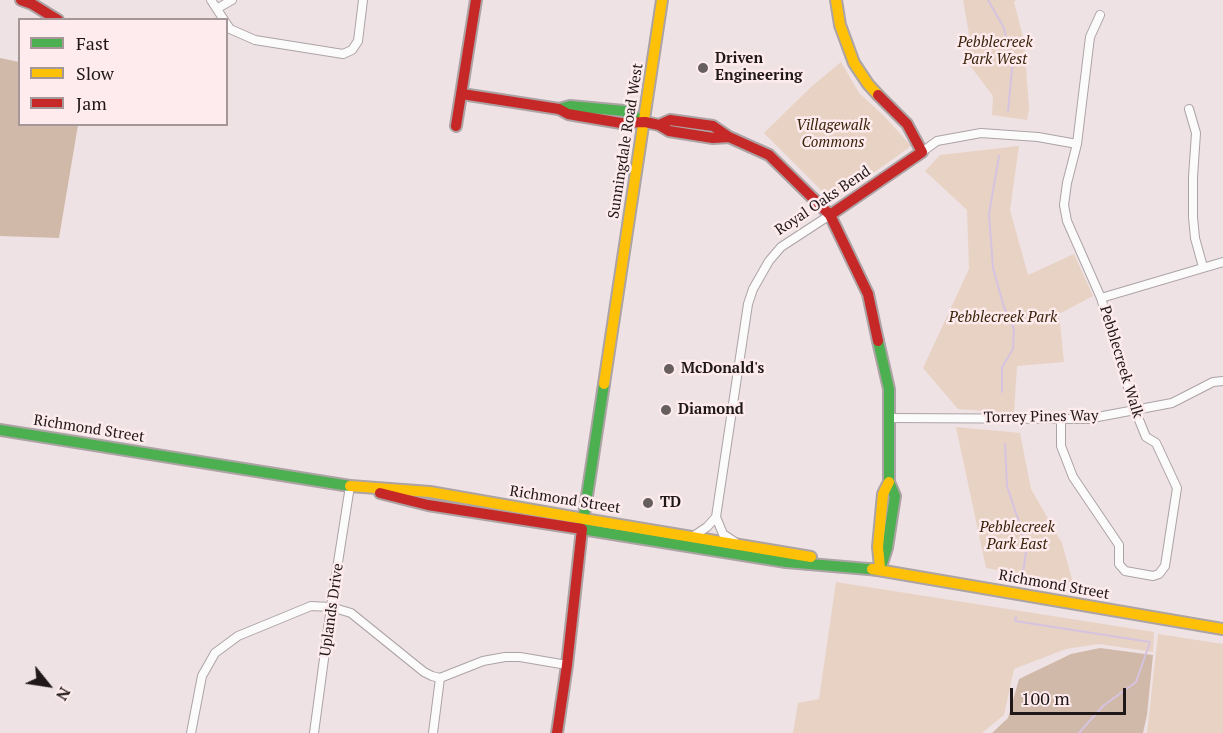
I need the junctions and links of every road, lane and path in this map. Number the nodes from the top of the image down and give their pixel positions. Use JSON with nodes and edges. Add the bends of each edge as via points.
{"nodes":[{"id":1,"x":21,"y":0,"type":"edge"},
{"id":2,"x":211,"y":0,"type":"edge"},
{"id":3,"x":232,"y":0,"type":"edge"},
{"id":4,"x":363,"y":0,"type":"edge"},
{"id":5,"x":476,"y":0,"type":"edge"},
{"id":6,"x":662,"y":0,"type":"edge"},
{"id":7,"x":837,"y":0,"type":"edge"},
{"id":8,"x":33,"y":2,"type":"edge"},
{"id":9,"x":218,"y":8,"type":"junction"},
{"id":10,"x":1101,"y":15,"type":"dead end"},
{"id":11,"x":55,"y":18,"type":"edge"},
{"id":12,"x":223,"y":18,"type":"edge"},
{"id":13,"x":228,"y":26,"type":"edge"},
{"id":14,"x":462,"y":94,"type":"junction"},
{"id":15,"x":1189,"y":109,"type":"dead end"},
{"id":16,"x":645,"y":122,"type":"junction"},
{"id":17,"x":456,"y":126,"type":"dead end"},
{"id":18,"x":1077,"y":144,"type":"junction"},
{"id":19,"x":922,"y":152,"type":"junction"},
{"id":20,"x":830,"y":215,"type":"junction"},
{"id":21,"x":1223,"y":262,"type":"edge"},
{"id":22,"x":1203,"y":267,"type":"junction"},
{"id":23,"x":1101,"y":298,"type":"junction"},
{"id":24,"x":1223,"y":381,"type":"edge"},
{"id":25,"x":1135,"y":410,"type":"junction"},
{"id":26,"x":888,"y":418,"type":"junction"},
{"id":27,"x":1061,"y":418,"type":"junction"},
{"id":28,"x":0,"y":432,"type":"edge"},
{"id":29,"x":350,"y":486,"type":"junction"},
{"id":30,"x":716,"y":517,"type":"junction"},
{"id":31,"x":587,"y":524,"type":"junction"},
{"id":32,"x":692,"y":537,"type":"junction"},
{"id":33,"x":738,"y":544,"type":"junction"},
{"id":34,"x":880,"y":570,"type":"junction"},
{"id":35,"x":331,"y":607,"type":"junction"},
{"id":36,"x":1223,"y":629,"type":"edge"},
{"id":37,"x":567,"y":665,"type":"junction"},
{"id":38,"x":440,"y":678,"type":"junction"},
{"id":39,"x":191,"y":733,"type":"edge"},
{"id":40,"x":314,"y":733,"type":"edge"},
{"id":41,"x":433,"y":733,"type":"edge"},
{"id":42,"x":557,"y":733,"type":"edge"}],
"edges":[{"from":1,"to":8,"type":"main road"},
{"from":2,"to":9,"type":"street"},
{"from":3,"to":9,"type":"street"},
{"from":4,"to":13,"type":"street","via":[[358,41],[343,54],[255,40]]},
{"from":5,"to":14,"type":"main road"},
{"from":6,"to":16,"type":"main road","name":"Sunningdale Road West"},
{"from":7,"to":19,"type":"main road","via":[[840,25],[854,63],[867,84],[907,124]]},
{"from":8,"to":11,"type":"main road"},
{"from":9,"to":12,"type":"street"},
{"from":10,"to":18,"type":"street","name":"Pebblecreek Walk","via":[[1090,37]]},
{"from":14,"to":16,"type":"main road","via":[[559,109],[570,106],[624,111]]},
{"from":14,"to":17,"type":"main road"},
{"from":15,"to":22,"type":"street","via":[[1196,133],[1193,217]]},
{"from":16,"to":20,"type":"main road","via":[[669,131],[729,137],[769,155]]},
{"from":16,"to":31,"type":"main road","name":"Sunningdale Road West"},
{"from":18,"to":19,"type":"street","name":"Royal Oaks Bend","via":[[981,133],[937,141]]},
{"from":18,"to":23,"type":"street","name":"Pebblecreek Walk","via":[[1064,205],[1067,221]]},
{"from":19,"to":20,"type":"main road","name":"Royal Oaks Bend"},
{"from":20,"to":26,"type":"main road","via":[[868,294],[889,389]]},
{"from":20,"to":30,"type":"street","name":"Royal Oaks Bend","via":[[781,247],[753,288]]},
{"from":21,"to":22,"type":"street"},
{"from":22,"to":23,"type":"street"},
{"from":23,"to":25,"type":"street","name":"Pebblecreek Walk"},
{"from":24,"to":25,"type":"street","name":"Torrey Pines Way","via":[[1213,382],[1172,403]]},
{"from":25,"to":27,"type":"street","name":"Torrey Pines Way"},
{"from":25,"to":27,"type":"street","name":"Pebblecreek Walk","via":[[1146,437],[1156,443],[1177,488],[1165,566],[1153,576],[1125,571],[1119,564],[1119,545],[1073,477],[1061,446]]},
{"from":26,"to":27,"type":"street","name":"Torrey Pines Way"},
{"from":26,"to":34,"type":"main road","via":[[889,482],[883,495]]},
{"from":28,"to":29,"type":"main road","name":"Richmond Street"},
{"from":29,"to":31,"type":"main road","name":"Richmond Street","via":[[430,492]]},
{"from":29,"to":35,"type":"street","name":"Uplands Drive"},
{"from":30,"to":32,"type":"street"},
{"from":30,"to":33,"type":"street","via":[[723,534]]},
{"from":31,"to":32,"type":"main road","name":"Richmond Street"},
{"from":31,"to":34,"type":"main road","name":"Richmond Street","via":[[786,562]]},
{"from":31,"to":37,"type":"main road","name":"Sunningdale Road West"},
{"from":32,"to":33,"type":"main road","name":"Richmond Street"},
{"from":33,"to":34,"type":"main road","name":"Richmond Street"},
{"from":34,"to":36,"type":"main road","name":"Richmond Street"},
{"from":35,"to":38,"type":"street","via":[[351,613],[424,672]]},
{"from":35,"to":39,"type":"street","via":[[311,606],[238,636],[215,653],[202,676]]},
{"from":35,"to":40,"type":"street","name":"Uplands Drive"},
{"from":37,"to":38,"type":"street","via":[[505,657]]},
{"from":37,"to":42,"type":"main road","name":"Sunningdale Road West"},
{"from":38,"to":41,"type":"street"}]}
